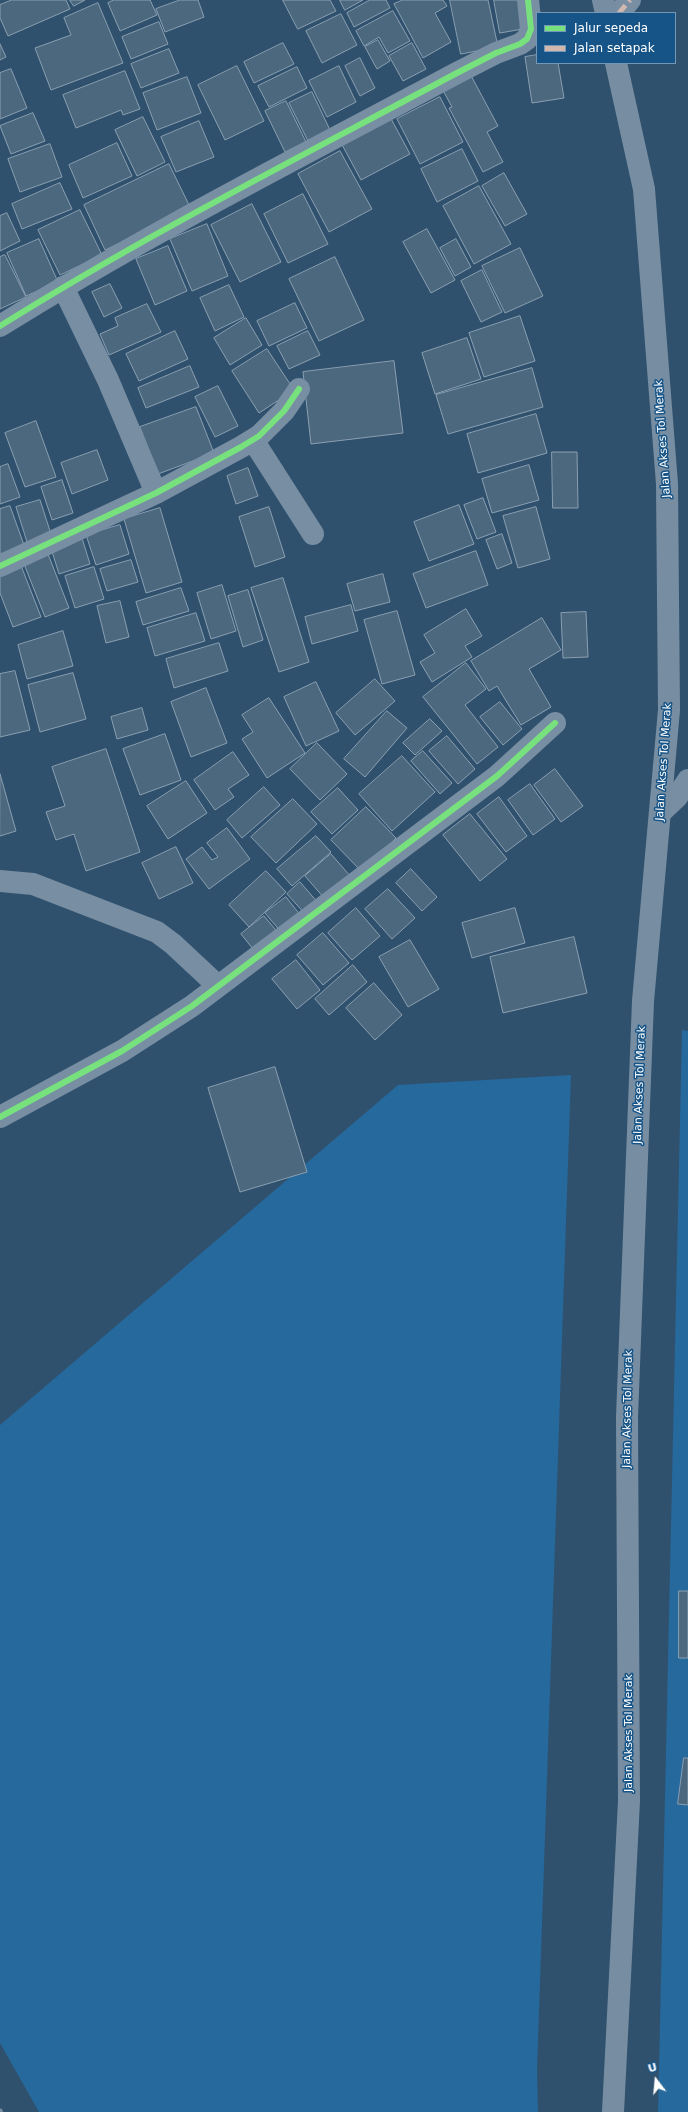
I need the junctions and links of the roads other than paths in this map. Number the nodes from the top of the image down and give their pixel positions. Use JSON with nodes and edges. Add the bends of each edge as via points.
{"nodes":[{"id":1,"x":528,"y":0,"type":"edge"},
{"id":2,"x":603,"y":0,"type":"edge"},
{"id":3,"x":630,"y":0,"type":"edge"},
{"id":4,"x":606,"y":12,"type":"edge"},
{"id":5,"x":620,"y":12,"type":"edge"},
{"id":6,"x":616,"y":64,"type":"edge"},
{"id":7,"x":63,"y":287,"type":"junction"},
{"id":8,"x":0,"y":326,"type":"edge"},
{"id":9,"x":298,"y":389,"type":"dead end"},
{"id":10,"x":253,"y":440,"type":"junction"},
{"id":11,"x":156,"y":493,"type":"junction"},
{"id":12,"x":313,"y":534,"type":"dead end"},
{"id":13,"x":0,"y":566,"type":"edge"},
{"id":14,"x":555,"y":723,"type":"dead end"},
{"id":15,"x":688,"y":780,"type":"edge"},
{"id":16,"x":660,"y":813,"type":"junction"},
{"id":17,"x":0,"y":881,"type":"edge"},
{"id":18,"x":218,"y":986,"type":"junction"},
{"id":19,"x":0,"y":1117,"type":"edge"},
{"id":20,"x":613,"y":2112,"type":"edge"}],
"edges":[{"from":1,"to":7,"type":"street","via":[[531,29],[530,36],[524,42],[455,74],[156,234]]},
{"from":2,"to":4,"type":"highway"},
{"from":3,"to":5,"type":"street"},
{"from":6,"to":16,"type":"highway","name":"Jalan Akses Tol Merak","via":[[644,189],[667,484],[669,710]]},
{"from":7,"to":8,"type":"street"},
{"from":7,"to":11,"type":"street","via":[[108,380]]},
{"from":9,"to":10,"type":"street","via":[[284,411]]},
{"from":10,"to":11,"type":"street"},
{"from":10,"to":12,"type":"street"},
{"from":11,"to":13,"type":"street"},
{"from":14,"to":18,"type":"street","via":[[496,776]]},
{"from":15,"to":16,"type":"street","via":[[677,797]]},
{"from":16,"to":20,"type":"highway","name":"Jalan Akses Tol Merak","via":[[643,1001],[627,1417],[629,1801]]},
{"from":17,"to":18,"type":"street","via":[[33,884],[157,932]]},
{"from":18,"to":19,"type":"street","via":[[122,1051]]}]}
